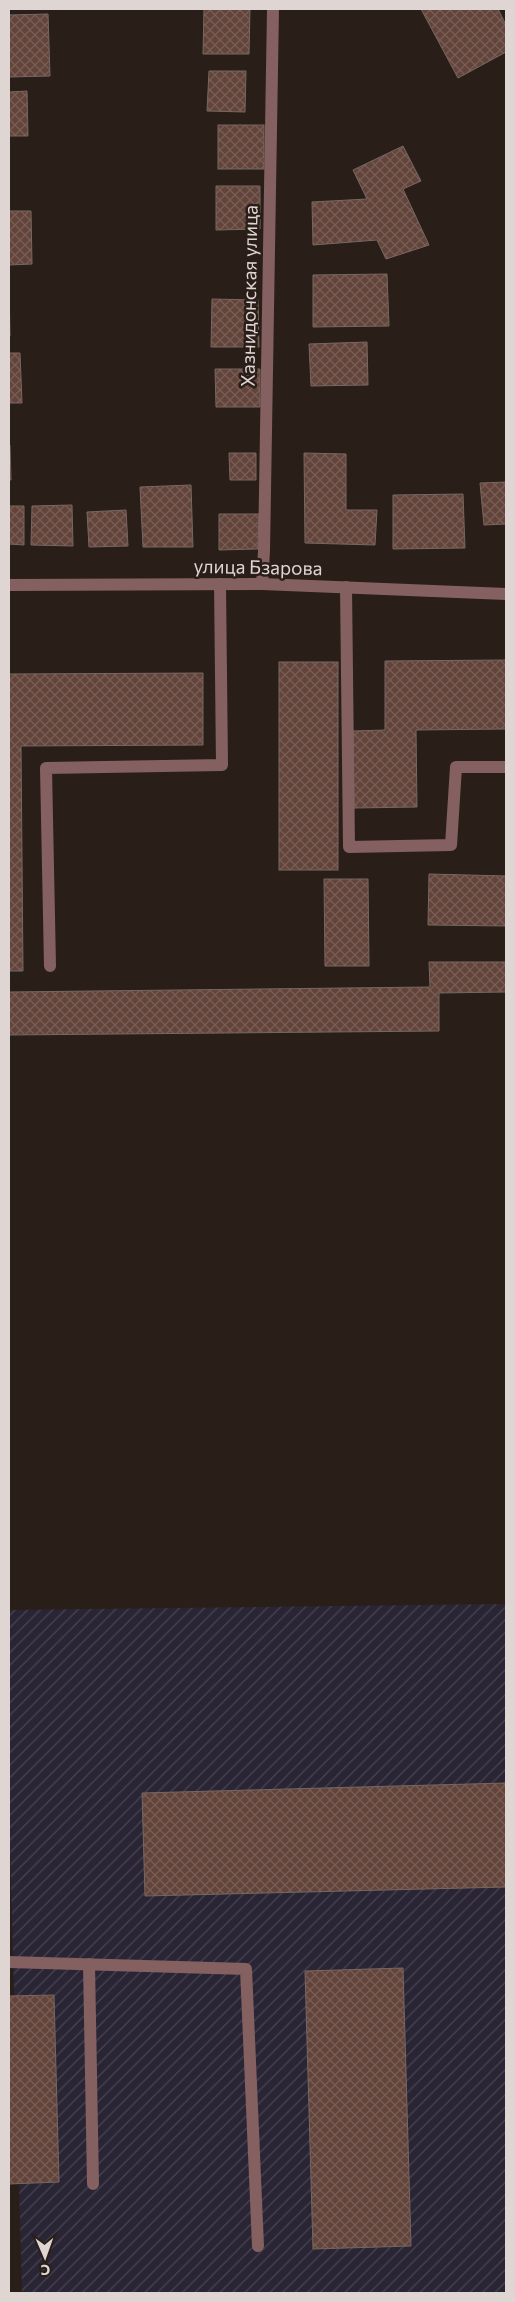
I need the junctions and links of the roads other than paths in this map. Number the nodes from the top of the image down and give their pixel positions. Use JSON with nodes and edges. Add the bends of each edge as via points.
{"nodes":[{"id":1,"x":273,"y":9,"type":"edge"},
{"id":2,"x":220,"y":584,"type":"junction"},
{"id":3,"x":262,"y":584,"type":"junction"},
{"id":4,"x":9,"y":585,"type":"edge"},
{"id":5,"x":346,"y":587,"type":"junction"},
{"id":6,"x":506,"y":594,"type":"edge"},
{"id":7,"x":506,"y":767,"type":"edge"},
{"id":8,"x":50,"y":966,"type":"dead end"},
{"id":9,"x":9,"y":1962,"type":"edge"},
{"id":10,"x":89,"y":1964,"type":"junction"},
{"id":11,"x":93,"y":2184,"type":"dead end"},
{"id":12,"x":258,"y":2246,"type":"dead end"}],
"edges":[{"from":1,"to":3,"type":"street","name":"Хазнидонская улица"},
{"from":2,"to":3,"type":"street","name":"улица Бзарова"},
{"from":2,"to":4,"type":"street","name":"улица Бзарова"},
{"from":2,"to":8,"type":"street","via":[[222,765],[46,768]]},
{"from":3,"to":5,"type":"street","name":"улица Бзарова"},
{"from":5,"to":6,"type":"street","name":"улица Бзарова"},
{"from":5,"to":7,"type":"street","via":[[349,846],[452,845],[456,767]]},
{"from":9,"to":10,"type":"street"},
{"from":10,"to":11,"type":"street"},
{"from":10,"to":12,"type":"street","via":[[246,1969]]}]}
